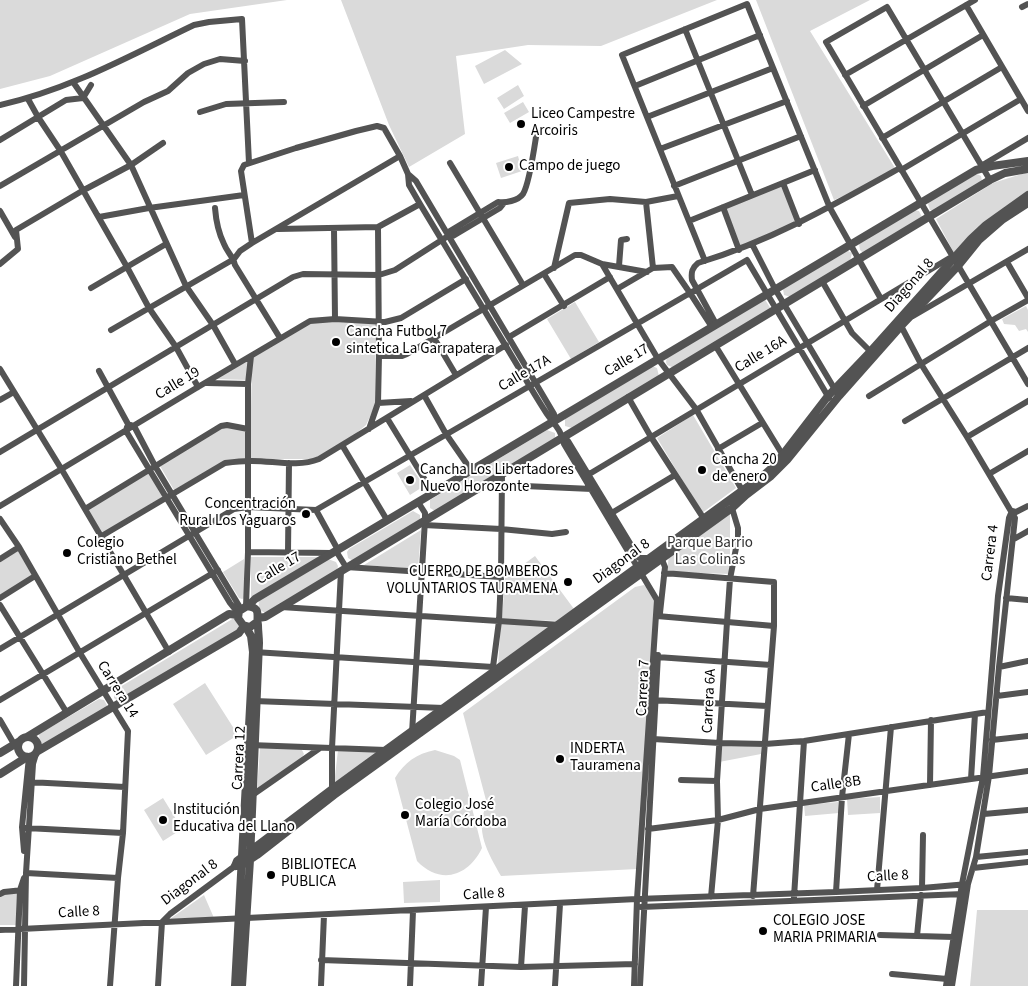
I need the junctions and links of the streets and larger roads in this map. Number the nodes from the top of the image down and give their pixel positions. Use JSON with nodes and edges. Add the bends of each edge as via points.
{"nodes":[{"id":1,"x":975,"y":0,"type":"edge"},
{"id":2,"x":966,"y":5,"type":"junction"},
{"id":3,"x":685,"y":29,"type":"junction"},
{"id":4,"x":760,"y":35,"type":"junction"},
{"id":5,"x":983,"y":35,"type":"junction"},
{"id":6,"x":906,"y":39,"type":"junction"},
{"id":7,"x":245,"y":60,"type":"junction"},
{"id":8,"x":698,"y":60,"type":"junction"},
{"id":9,"x":1002,"y":67,"type":"junction"},
{"id":10,"x":773,"y":68,"type":"junction"},
{"id":11,"x":924,"y":70,"type":"junction"},
{"id":12,"x":845,"y":75,"type":"junction"},
{"id":13,"x":73,"y":82,"type":"junction"},
{"id":14,"x":91,"y":85,"type":"dead end"},
{"id":15,"x":635,"y":86,"type":"junction"},
{"id":16,"x":710,"y":92,"type":"junction"},
{"id":17,"x":83,"y":98,"type":"junction"},
{"id":18,"x":28,"y":99,"type":"junction"},
{"id":19,"x":1021,"y":99,"type":"junction"},
{"id":20,"x":787,"y":101,"type":"junction"},
{"id":21,"x":284,"y":102,"type":"dead end"},
{"id":22,"x":944,"y":102,"type":"junction"},
{"id":23,"x":246,"y":103,"type":"junction"},
{"id":24,"x":0,"y":105,"type":"edge"},
{"id":25,"x":863,"y":106,"type":"junction"},
{"id":26,"x":1028,"y":111,"type":"edge"},
{"id":27,"x":200,"y":112,"type":"dead end"},
{"id":28,"x":38,"y":117,"type":"junction"},
{"id":29,"x":647,"y":117,"type":"junction"},
{"id":30,"x":724,"y":125,"type":"junction"},
{"id":31,"x":103,"y":126,"type":"junction"},
{"id":32,"x":962,"y":134,"type":"junction"},
{"id":33,"x":801,"y":136,"type":"junction"},
{"id":34,"x":536,"y":137,"type":"dead end"},
{"id":35,"x":882,"y":138,"type":"junction"},
{"id":36,"x":1028,"y":138,"type":"edge"},
{"id":37,"x":0,"y":140,"type":"edge"},
{"id":38,"x":163,"y":143,"type":"dead end"},
{"id":39,"x":660,"y":149,"type":"junction"},
{"id":40,"x":60,"y":150,"type":"junction"},
{"id":41,"x":400,"y":156,"type":"junction"},
{"id":42,"x":738,"y":161,"type":"junction"},
{"id":43,"x":1028,"y":161,"type":"edge"},
{"id":44,"x":249,"y":163,"type":"junction"},
{"id":45,"x":450,"y":163,"type":"dead end"},
{"id":46,"x":131,"y":165,"type":"junction"},
{"id":47,"x":982,"y":167,"type":"junction"},
{"id":48,"x":900,"y":169,"type":"junction"},
{"id":49,"x":1028,"y":169,"type":"edge"},
{"id":50,"x":815,"y":170,"type":"junction"},
{"id":51,"x":408,"y":174,"type":"junction"},
{"id":52,"x":990,"y":180,"type":"junction"},
{"id":53,"x":783,"y":183,"type":"junction"},
{"id":54,"x":0,"y":186,"type":"edge"},
{"id":55,"x":674,"y":186,"type":"junction"},
{"id":56,"x":82,"y":191,"type":"junction"},
{"id":57,"x":244,"y":195,"type":"junction"},
{"id":58,"x":752,"y":195,"type":"junction"},
{"id":59,"x":1028,"y":195,"type":"edge"},
{"id":60,"x":678,"y":196,"type":"junction"},
{"id":61,"x":646,"y":202,"type":"junction"},
{"id":62,"x":921,"y":202,"type":"junction"},
{"id":63,"x":1028,"y":203,"type":"edge"},
{"id":64,"x":420,"y":204,"type":"junction"},
{"id":65,"x":723,"y":207,"type":"junction"},
{"id":66,"x":149,"y":208,"type":"junction"},
{"id":67,"x":215,"y":208,"type":"dead end"},
{"id":68,"x":830,"y":208,"type":"junction"},
{"id":69,"x":0,"y":211,"type":"edge"},
{"id":70,"x":98,"y":216,"type":"junction"},
{"id":71,"x":481,"y":216,"type":"junction"},
{"id":72,"x":929,"y":216,"type":"junction"},
{"id":73,"x":689,"y":221,"type":"junction"},
{"id":74,"x":799,"y":224,"type":"junction"},
{"id":75,"x":378,"y":227,"type":"junction"},
{"id":76,"x":334,"y":228,"type":"junction"},
{"id":77,"x":277,"y":229,"type":"junction"},
{"id":78,"x":448,"y":236,"type":"junction"},
{"id":79,"x":16,"y":238,"type":"junction"},
{"id":80,"x":442,"y":240,"type":"junction"},
{"id":81,"x":627,"y":240,"type":"dead end"},
{"id":82,"x":166,"y":244,"type":"junction"},
{"id":83,"x":252,"y":244,"type":"junction"},
{"id":84,"x":752,"y":244,"type":"junction"},
{"id":85,"x":850,"y":244,"type":"junction"},
{"id":86,"x":1028,"y":249,"type":"edge"},
{"id":87,"x":739,"y":250,"type":"junction"},
{"id":88,"x":953,"y":257,"type":"junction"},
{"id":89,"x":234,"y":259,"type":"junction"},
{"id":90,"x":858,"y":259,"type":"junction"},
{"id":91,"x":705,"y":261,"type":"junction"},
{"id":92,"x":1007,"y":262,"type":"junction"},
{"id":93,"x":0,"y":264,"type":"edge"},
{"id":94,"x":602,"y":264,"type":"junction"},
{"id":95,"x":619,"y":266,"type":"junction"},
{"id":96,"x":958,"y":266,"type":"junction"},
{"id":97,"x":127,"y":267,"type":"junction"},
{"id":98,"x":554,"y":268,"type":"junction"},
{"id":99,"x":650,"y":270,"type":"junction"},
{"id":100,"x":544,"y":274,"type":"junction"},
{"id":101,"x":334,"y":275,"type":"junction"},
{"id":102,"x":379,"y":275,"type":"junction"},
{"id":103,"x":610,"y":277,"type":"junction"},
{"id":104,"x":466,"y":279,"type":"junction"},
{"id":105,"x":822,"y":281,"type":"junction"},
{"id":106,"x":969,"y":284,"type":"junction"},
{"id":107,"x":523,"y":285,"type":"junction"},
{"id":108,"x":186,"y":286,"type":"junction"},
{"id":109,"x":91,"y":288,"type":"dead end"},
{"id":110,"x":617,"y":289,"type":"junction"},
{"id":111,"x":775,"y":289,"type":"junction"},
{"id":112,"x":694,"y":291,"type":"junction"},
{"id":113,"x":766,"y":294,"type":"junction"},
{"id":114,"x":255,"y":299,"type":"junction"},
{"id":115,"x":881,"y":299,"type":"junction"},
{"id":116,"x":1028,"y":299,"type":"edge"},
{"id":117,"x":784,"y":303,"type":"junction"},
{"id":118,"x":564,"y":306,"type":"junction"},
{"id":119,"x":487,"y":307,"type":"junction"},
{"id":120,"x":149,"y":308,"type":"junction"},
{"id":121,"x":775,"y":309,"type":"junction"},
{"id":122,"x":335,"y":319,"type":"junction"},
{"id":123,"x":908,"y":319,"type":"junction"},
{"id":124,"x":844,"y":321,"type":"junction"},
{"id":125,"x":991,"y":321,"type":"junction"},
{"id":126,"x":379,"y":322,"type":"junction"},
{"id":127,"x":900,"y":323,"type":"junction"},
{"id":128,"x":637,"y":324,"type":"junction"},
{"id":129,"x":213,"y":325,"type":"junction"},
{"id":130,"x":714,"y":325,"type":"junction"},
{"id":131,"x":111,"y":330,"type":"dead end"},
{"id":132,"x":509,"y":337,"type":"junction"},
{"id":133,"x":280,"y":338,"type":"junction"},
{"id":134,"x":434,"y":338,"type":"junction"},
{"id":135,"x":807,"y":342,"type":"junction"},
{"id":136,"x":506,"y":345,"type":"junction"},
{"id":137,"x":715,"y":345,"type":"junction"},
{"id":138,"x":176,"y":347,"type":"junction"},
{"id":139,"x":799,"y":347,"type":"junction"},
{"id":140,"x":1028,"y":348,"type":"edge"},
{"id":141,"x":873,"y":354,"type":"junction"},
{"id":142,"x":251,"y":356,"type":"junction"},
{"id":143,"x":380,"y":356,"type":"junction"},
{"id":144,"x":1012,"y":357,"type":"junction"},
{"id":145,"x":658,"y":359,"type":"junction"},
{"id":146,"x":235,"y":364,"type":"junction"},
{"id":147,"x":921,"y":364,"type":"junction"},
{"id":148,"x":0,"y":369,"type":"edge"},
{"id":149,"x":99,"y":371,"type":"dead end"},
{"id":150,"x":668,"y":373,"type":"junction"},
{"id":151,"x":456,"y":375,"type":"junction"},
{"id":152,"x":206,"y":383,"type":"junction"},
{"id":153,"x":248,"y":384,"type":"junction"},
{"id":154,"x":533,"y":384,"type":"junction"},
{"id":155,"x":738,"y":384,"type":"junction"},
{"id":156,"x":1028,"y":384,"type":"edge"},
{"id":157,"x":198,"y":386,"type":"junction"},
{"id":158,"x":107,"y":388,"type":"junction"},
{"id":159,"x":14,"y":392,"type":"junction"},
{"id":160,"x":837,"y":392,"type":"junction"},
{"id":161,"x":424,"y":395,"type":"junction"},
{"id":162,"x":828,"y":396,"type":"junction"},
{"id":163,"x":869,"y":396,"type":"dead end"},
{"id":164,"x":628,"y":397,"type":"junction"},
{"id":165,"x":943,"y":399,"type":"junction"},
{"id":166,"x":0,"y":400,"type":"edge"},
{"id":167,"x":414,"y":401,"type":"junction"},
{"id":168,"x":1028,"y":401,"type":"edge"},
{"id":169,"x":378,"y":403,"type":"junction"},
{"id":170,"x":833,"y":404,"type":"junction"},
{"id":171,"x":696,"y":410,"type":"junction"},
{"id":172,"x":387,"y":418,"type":"junction"},
{"id":173,"x":554,"y":420,"type":"junction"},
{"id":174,"x":906,"y":422,"type":"dead end"},
{"id":175,"x":762,"y":423,"type":"junction"},
{"id":176,"x":129,"y":427,"type":"junction"},
{"id":177,"x":37,"y":429,"type":"junction"},
{"id":178,"x":248,"y":429,"type":"junction"},
{"id":179,"x":369,"y":429,"type":"junction"},
{"id":180,"x":446,"y":434,"type":"junction"},
{"id":181,"x":563,"y":436,"type":"junction"},
{"id":182,"x":651,"y":437,"type":"junction"},
{"id":183,"x":967,"y":437,"type":"junction"},
{"id":184,"x":342,"y":445,"type":"junction"},
{"id":185,"x":718,"y":449,"type":"junction"},
{"id":186,"x":1028,"y":451,"type":"edge"},
{"id":187,"x":0,"y":452,"type":"edge"},
{"id":188,"x":410,"y":456,"type":"junction"},
{"id":189,"x":784,"y":457,"type":"junction"},
{"id":190,"x":248,"y":461,"type":"junction"},
{"id":191,"x":289,"y":463,"type":"junction"},
{"id":192,"x":152,"y":468,"type":"junction"},
{"id":193,"x":62,"y":470,"type":"junction"},
{"id":194,"x":471,"y":470,"type":"junction"},
{"id":195,"x":502,"y":474,"type":"junction"},
{"id":196,"x":989,"y":474,"type":"junction"},
{"id":197,"x":675,"y":475,"type":"junction"},
{"id":198,"x":587,"y":476,"type":"junction"},
{"id":199,"x":364,"y":482,"type":"junction"},
{"id":200,"x":502,"y":485,"type":"junction"},
{"id":201,"x":592,"y":489,"type":"junction"},
{"id":202,"x":742,"y":490,"type":"junction"},
{"id":203,"x":433,"y":493,"type":"junction"},
{"id":204,"x":169,"y":495,"type":"junction"},
{"id":205,"x":418,"y":502,"type":"junction"},
{"id":206,"x":0,"y":506,"type":"edge"},
{"id":207,"x":1028,"y":506,"type":"edge"},
{"id":208,"x":248,"y":507,"type":"junction"},
{"id":209,"x":288,"y":508,"type":"junction"},
{"id":210,"x":732,"y":508,"type":"junction"},
{"id":211,"x":85,"y":509,"type":"junction"},
{"id":212,"x":316,"y":510,"type":"junction"},
{"id":213,"x":1012,"y":511,"type":"junction"},
{"id":214,"x":610,"y":514,"type":"junction"},
{"id":215,"x":0,"y":519,"type":"edge"},
{"id":216,"x":704,"y":519,"type":"junction"},
{"id":217,"x":387,"y":520,"type":"junction"},
{"id":218,"x":424,"y":522,"type":"junction"},
{"id":219,"x":501,"y":529,"type":"junction"},
{"id":220,"x":1028,"y":531,"type":"edge"},
{"id":221,"x":566,"y":532,"type":"dead end"},
{"id":222,"x":193,"y":534,"type":"junction"},
{"id":223,"x":100,"y":537,"type":"junction"},
{"id":224,"x":1014,"y":539,"type":"junction"},
{"id":225,"x":19,"y":547,"type":"junction"},
{"id":226,"x":335,"y":551,"type":"junction"},
{"id":227,"x":248,"y":552,"type":"junction"},
{"id":228,"x":288,"y":552,"type":"junction"},
{"id":229,"x":650,"y":558,"type":"junction"},
{"id":230,"x":0,"y":559,"type":"edge"},
{"id":231,"x":660,"y":559,"type":"junction"},
{"id":232,"x":344,"y":569,"type":"junction"},
{"id":233,"x":639,"y":570,"type":"junction"},
{"id":234,"x":421,"y":571,"type":"junction"},
{"id":235,"x":215,"y":572,"type":"junction"},
{"id":236,"x":664,"y":573,"type":"junction"},
{"id":237,"x":123,"y":575,"type":"junction"},
{"id":238,"x":35,"y":576,"type":"junction"},
{"id":239,"x":501,"y":577,"type":"junction"},
{"id":240,"x":730,"y":579,"type":"junction"},
{"id":241,"x":0,"y":598,"type":"edge"},
{"id":242,"x":1006,"y":598,"type":"junction"},
{"id":243,"x":1028,"y":600,"type":"edge"},
{"id":244,"x":0,"y":605,"type":"edge"},
{"id":245,"x":281,"y":607,"type":"junction"},
{"id":246,"x":242,"y":610,"type":"junction"},
{"id":247,"x":338,"y":611,"type":"junction"},
{"id":248,"x":145,"y":614,"type":"junction"},
{"id":249,"x":58,"y":615,"type":"junction"},
{"id":250,"x":419,"y":616,"type":"junction"},
{"id":251,"x":658,"y":616,"type":"junction"},
{"id":252,"x":258,"y":620,"type":"junction"},
{"id":253,"x":499,"y":621,"type":"junction"},
{"id":254,"x":727,"y":622,"type":"junction"},
{"id":255,"x":245,"y":626,"type":"junction"},
{"id":256,"x":774,"y":626,"type":"junction"},
{"id":257,"x":563,"y":627,"type":"junction"},
{"id":258,"x":20,"y":638,"type":"junction"},
{"id":259,"x":0,"y":649,"type":"edge"},
{"id":260,"x":168,"y":652,"type":"junction"},
{"id":261,"x":256,"y":652,"type":"junction"},
{"id":262,"x":80,"y":653,"type":"junction"},
{"id":263,"x":337,"y":657,"type":"junction"},
{"id":264,"x":657,"y":657,"type":"junction"},
{"id":265,"x":1028,"y":661,"type":"edge"},
{"id":266,"x":416,"y":662,"type":"junction"},
{"id":267,"x":724,"y":662,"type":"junction"},
{"id":268,"x":771,"y":665,"type":"junction"},
{"id":269,"x":999,"y":667,"type":"junction"},
{"id":270,"x":498,"y":669,"type":"junction"},
{"id":271,"x":43,"y":674,"type":"junction"},
{"id":272,"x":102,"y":691,"type":"junction"},
{"id":273,"x":1028,"y":692,"type":"edge"},
{"id":274,"x":997,"y":696,"type":"junction"},
{"id":275,"x":0,"y":700,"type":"edge"},
{"id":276,"x":653,"y":700,"type":"junction"},
{"id":277,"x":253,"y":701,"type":"junction"},
{"id":278,"x":335,"y":704,"type":"junction"},
{"id":279,"x":722,"y":704,"type":"junction"},
{"id":280,"x":114,"y":706,"type":"junction"},
{"id":281,"x":768,"y":706,"type":"junction"},
{"id":282,"x":413,"y":707,"type":"junction"},
{"id":283,"x":446,"y":711,"type":"junction"},
{"id":284,"x":67,"y":712,"type":"junction"},
{"id":285,"x":988,"y":712,"type":"junction"},
{"id":286,"x":975,"y":714,"type":"junction"},
{"id":287,"x":0,"y":720,"type":"edge"},
{"id":288,"x":931,"y":720,"type":"junction"},
{"id":289,"x":891,"y":727,"type":"junction"},
{"id":290,"x":850,"y":734,"type":"junction"},
{"id":291,"x":413,"y":735,"type":"junction"},
{"id":292,"x":1028,"y":736,"type":"edge"},
{"id":293,"x":653,"y":739,"type":"junction"},
{"id":294,"x":992,"y":740,"type":"junction"},
{"id":295,"x":20,"y":741,"type":"junction"},
{"id":296,"x":804,"y":741,"type":"junction"},
{"id":297,"x":720,"y":743,"type":"junction"},
{"id":298,"x":765,"y":744,"type":"junction"},
{"id":299,"x":251,"y":745,"type":"junction"},
{"id":300,"x":302,"y":747,"type":"junction"},
{"id":301,"x":320,"y":748,"type":"junction"},
{"id":302,"x":332,"y":748,"type":"junction"},
{"id":303,"x":386,"y":750,"type":"junction"},
{"id":304,"x":0,"y":753,"type":"edge"},
{"id":305,"x":32,"y":755,"type":"junction"},
{"id":306,"x":303,"y":760,"type":"junction"},
{"id":307,"x":1028,"y":771,"type":"edge"},
{"id":308,"x":0,"y":774,"type":"edge"},
{"id":309,"x":986,"y":777,"type":"junction"},
{"id":310,"x":971,"y":779,"type":"junction"},
{"id":311,"x":681,"y":780,"type":"dead end"},
{"id":312,"x":716,"y":781,"type":"junction"},
{"id":313,"x":29,"y":783,"type":"junction"},
{"id":314,"x":930,"y":785,"type":"junction"},
{"id":315,"x":125,"y":787,"type":"junction"},
{"id":316,"x":885,"y":791,"type":"junction"},
{"id":317,"x":333,"y":793,"type":"junction"},
{"id":318,"x":248,"y":797,"type":"junction"},
{"id":319,"x":842,"y":797,"type":"junction"},
{"id":320,"x":801,"y":803,"type":"junction"},
{"id":321,"x":760,"y":809,"type":"junction"},
{"id":322,"x":1028,"y":810,"type":"edge"},
{"id":323,"x":984,"y":814,"type":"junction"},
{"id":324,"x":718,"y":820,"type":"junction"},
{"id":325,"x":26,"y":828,"type":"junction"},
{"id":326,"x":648,"y":829,"type":"junction"},
{"id":327,"x":123,"y":833,"type":"junction"},
{"id":328,"x":923,"y":835,"type":"dead end"},
{"id":329,"x":1028,"y":852,"type":"edge"},
{"id":330,"x":976,"y":857,"type":"junction"},
{"id":331,"x":243,"y":861,"type":"junction"},
{"id":332,"x":1028,"y":862,"type":"edge"},
{"id":333,"x":973,"y":868,"type":"junction"},
{"id":334,"x":26,"y":874,"type":"junction"},
{"id":335,"x":118,"y":878,"type":"junction"},
{"id":336,"x":965,"y":884,"type":"junction"},
{"id":337,"x":23,"y":890,"type":"junction"},
{"id":338,"x":877,"y":890,"type":"junction"},
{"id":339,"x":836,"y":892,"type":"junction"},
{"id":340,"x":921,"y":892,"type":"junction"},
{"id":341,"x":794,"y":893,"type":"junction"},
{"id":342,"x":0,"y":894,"type":"edge"},
{"id":343,"x":964,"y":894,"type":"junction"},
{"id":344,"x":753,"y":896,"type":"junction"},
{"id":345,"x":711,"y":897,"type":"junction"},
{"id":346,"x":637,"y":899,"type":"junction"},
{"id":347,"x":794,"y":900,"type":"junction"},
{"id":348,"x":560,"y":904,"type":"junction"},
{"id":349,"x":642,"y":904,"type":"junction"},
{"id":350,"x":525,"y":906,"type":"junction"},
{"id":351,"x":486,"y":907,"type":"junction"},
{"id":352,"x":412,"y":911,"type":"junction"},
{"id":353,"x":324,"y":915,"type":"junction"},
{"id":354,"x":242,"y":919,"type":"junction"},
{"id":355,"x":162,"y":922,"type":"junction"},
{"id":356,"x":114,"y":924,"type":"junction"},
{"id":357,"x":21,"y":929,"type":"junction"},
{"id":358,"x":0,"y":930,"type":"edge"},
{"id":359,"x":880,"y":935,"type":"dead end"},
{"id":360,"x":917,"y":936,"type":"junction"},
{"id":361,"x":954,"y":937,"type":"junction"},
{"id":362,"x":321,"y":960,"type":"junction"},
{"id":363,"x":410,"y":964,"type":"junction"},
{"id":364,"x":635,"y":964,"type":"junction"},
{"id":365,"x":482,"y":966,"type":"junction"},
{"id":366,"x":521,"y":967,"type":"junction"},
{"id":367,"x":557,"y":967,"type":"junction"},
{"id":368,"x":892,"y":974,"type":"dead end"},
{"id":369,"x":947,"y":978,"type":"junction"},
{"id":370,"x":16,"y":986,"type":"edge"},
{"id":371,"x":24,"y":986,"type":"edge"},
{"id":372,"x":110,"y":986,"type":"edge"},
{"id":373,"x":158,"y":986,"type":"edge"},
{"id":374,"x":236,"y":986,"type":"edge"},
{"id":375,"x":242,"y":986,"type":"edge"},
{"id":376,"x":320,"y":986,"type":"edge"},
{"id":377,"x":410,"y":986,"type":"edge"},
{"id":378,"x":481,"y":986,"type":"edge"},
{"id":379,"x":555,"y":986,"type":"edge"},
{"id":380,"x":634,"y":986,"type":"edge"},
{"id":381,"x":640,"y":986,"type":"edge"},
{"id":382,"x":946,"y":986,"type":"edge"},
{"id":383,"x":952,"y":986,"type":"edge"}],
"edges":[{"from":1,"to":2,"type":"street"},
{"from":2,"to":5,"type":"street"},
{"from":2,"to":6,"type":"street"},
{"from":3,"to":4,"type":"street","via":[[747,4]]},
{"from":3,"to":8,"type":"street"},
{"from":3,"to":15,"type":"street","via":[[622,55]]},
{"from":4,"to":8,"type":"street"},
{"from":4,"to":10,"type":"street"},
{"from":5,"to":9,"type":"street"},
{"from":5,"to":11,"type":"street"},
{"from":6,"to":11,"type":"street"},
{"from":6,"to":12,"type":"street"},
{"from":6,"to":12,"type":"street","via":[[887,7],[826,42]]},
{"from":7,"to":13,"type":"street","via":[[242,19],[208,22],[194,25]]},
{"from":7,"to":23,"type":"street"},
{"from":7,"to":31,"type":"street","via":[[220,59],[204,64],[168,91]]},
{"from":8,"to":15,"type":"street"},
{"from":8,"to":16,"type":"street"},
{"from":9,"to":19,"type":"street"},
{"from":9,"to":22,"type":"street"},
{"from":10,"to":16,"type":"street"},
{"from":10,"to":20,"type":"street"},
{"from":11,"to":22,"type":"street"},
{"from":11,"to":25,"type":"street"},
{"from":12,"to":25,"type":"street"},
{"from":13,"to":17,"type":"street"},
{"from":13,"to":18,"type":"street"},
{"from":14,"to":17,"type":"street"},
{"from":15,"to":29,"type":"street"},
{"from":16,"to":29,"type":"street"},
{"from":16,"to":30,"type":"street"},
{"from":17,"to":28,"type":"street","via":[[66,100]]},
{"from":17,"to":31,"type":"street"},
{"from":18,"to":24,"type":"street"},
{"from":18,"to":28,"type":"street"},
{"from":19,"to":26,"type":"street"},
{"from":19,"to":32,"type":"street"},
{"from":20,"to":30,"type":"street"},
{"from":20,"to":33,"type":"street"},
{"from":21,"to":23,"type":"street"},
{"from":22,"to":32,"type":"street"},
{"from":22,"to":35,"type":"street"},
{"from":23,"to":27,"type":"street","via":[[226,104]]},
{"from":23,"to":44,"type":"street"},
{"from":25,"to":35,"type":"street"},
{"from":28,"to":37,"type":"street"},
{"from":28,"to":40,"type":"street"},
{"from":29,"to":39,"type":"street"},
{"from":30,"to":39,"type":"street"},
{"from":30,"to":42,"type":"street"},
{"from":31,"to":40,"type":"street"},
{"from":31,"to":46,"type":"street"},
{"from":32,"to":47,"type":"street"},
{"from":32,"to":48,"type":"street"},
{"from":33,"to":42,"type":"street"},
{"from":33,"to":50,"type":"street"},
{"from":34,"to":71,"type":"street","via":[[523,194]]},
{"from":35,"to":48,"type":"street"},
{"from":36,"to":47,"type":"street"},
{"from":38,"to":46,"type":"street"},
{"from":39,"to":55,"type":"street"},
{"from":40,"to":54,"type":"street"},
{"from":40,"to":56,"type":"street"},
{"from":41,"to":44,"type":"street","name":"Carrera 7","via":[[384,128],[377,126]]},
{"from":41,"to":51,"type":"street","name":"Carrera 7"},
{"from":41,"to":77,"type":"street"},
{"from":42,"to":55,"type":"street"},
{"from":42,"to":58,"type":"street"},
{"from":43,"to":47,"type":"street","name":"Calle 17"},
{"from":44,"to":57,"type":"street","via":[[241,171]]},
{"from":45,"to":71,"type":"street"},
{"from":46,"to":56,"type":"street"},
{"from":46,"to":66,"type":"street"},
{"from":47,"to":52,"type":"street"},
{"from":47,"to":62,"type":"street","name":"Calle 17"},
{"from":48,"to":62,"type":"street"},
{"from":48,"to":68,"type":"street"},
{"from":49,"to":52,"type":"street","name":"Calle 17"},
{"from":50,"to":53,"type":"street"},
{"from":50,"to":68,"type":"street"},
{"from":51,"to":64,"type":"street","name":"Carrera 7","via":[[409,185]]},
{"from":51,"to":78,"type":"street","name":"Carrera 7","via":[[416,181]]},
{"from":52,"to":72,"type":"street","name":"Calle 17"},
{"from":53,"to":58,"type":"street"},
{"from":53,"to":74,"type":"street"},
{"from":55,"to":60,"type":"street"},
{"from":56,"to":70,"type":"street"},
{"from":56,"to":79,"type":"street","via":[[16,230]]},
{"from":57,"to":66,"type":"street"},
{"from":57,"to":83,"type":"street"},
{"from":58,"to":65,"type":"street"},
{"from":59,"to":88,"type":"street","name":"Diagonal 8","via":[[986,225]]},
{"from":60,"to":61,"type":"street"},
{"from":60,"to":73,"type":"street"},
{"from":61,"to":98,"type":"street","via":[[610,199],[568,203]]},
{"from":61,"to":99,"type":"street"},
{"from":62,"to":72,"type":"street"},
{"from":62,"to":85,"type":"street","name":"Calle 17"},
{"from":63,"to":96,"type":"street","name":"Diagonal 8","via":[[986,234]]},
{"from":64,"to":75,"type":"street"},
{"from":64,"to":80,"type":"street","name":"Carrera 7"},
{"from":65,"to":73,"type":"street"},
{"from":65,"to":87,"type":"street"},
{"from":66,"to":70,"type":"street"},
{"from":66,"to":82,"type":"street"},
{"from":67,"to":89,"type":"street","via":[[217,228],[224,246]]},
{"from":68,"to":74,"type":"street"},
{"from":68,"to":85,"type":"street"},
{"from":69,"to":79,"type":"street"},
{"from":70,"to":97,"type":"street"},
{"from":71,"to":78,"type":"street","via":[[453,236]]},
{"from":71,"to":107,"type":"street"},
{"from":72,"to":88,"type":"street"},
{"from":72,"to":90,"type":"street","name":"Calle 17"},
{"from":73,"to":91,"type":"street"},
{"from":74,"to":84,"type":"street"},
{"from":75,"to":76,"type":"street"},
{"from":75,"to":102,"type":"street"},
{"from":76,"to":77,"type":"street"},
{"from":76,"to":101,"type":"street"},
{"from":77,"to":83,"type":"street"},
{"from":78,"to":80,"type":"street"},
{"from":78,"to":119,"type":"street","name":"Carrera 7"},
{"from":79,"to":93,"type":"street","via":[[18,249]]},
{"from":80,"to":102,"type":"street","via":[[395,270]]},
{"from":80,"to":104,"type":"street","name":"Carrera 7"},
{"from":81,"to":95,"type":"street","via":[[621,240]]},
{"from":82,"to":97,"type":"street"},
{"from":82,"to":108,"type":"street"},
{"from":83,"to":89,"type":"street"},
{"from":84,"to":87,"type":"street"},
{"from":84,"to":111,"type":"street"},
{"from":85,"to":90,"type":"street"},
{"from":85,"to":111,"type":"street","name":"Calle 17"},
{"from":86,"to":92,"type":"street"},
{"from":87,"to":91,"type":"street"},
{"from":88,"to":96,"type":"street"},
{"from":88,"to":115,"type":"street","name":"Calle 16A"},
{"from":88,"to":127,"type":"street","name":"Diagonal 8"},
{"from":89,"to":108,"type":"street"},
{"from":89,"to":114,"type":"street"},
{"from":90,"to":105,"type":"street","name":"Calle 17"},
{"from":90,"to":115,"type":"street"},
{"from":91,"to":112,"type":"street","via":[[693,267]]},
{"from":92,"to":106,"type":"street"},
{"from":92,"to":116,"type":"street"},
{"from":94,"to":95,"type":"street"},
{"from":94,"to":98,"type":"street","via":[[581,255]]},
{"from":94,"to":103,"type":"street"},
{"from":95,"to":99,"type":"street"},
{"from":96,"to":106,"type":"street"},
{"from":96,"to":123,"type":"street","name":"Diagonal 8"},
{"from":97,"to":109,"type":"street"},
{"from":97,"to":120,"type":"street"},
{"from":98,"to":100,"type":"street"},
{"from":99,"to":110,"type":"street"},
{"from":99,"to":112,"type":"street","via":[[667,266]]},
{"from":100,"to":107,"type":"street"},
{"from":100,"to":118,"type":"street"},
{"from":101,"to":102,"type":"street"},
{"from":101,"to":114,"type":"street","via":[[303,274],[293,277]]},
{"from":101,"to":122,"type":"street"},
{"from":102,"to":126,"type":"street"},
{"from":103,"to":110,"type":"street"},
{"from":103,"to":118,"type":"street"},
{"from":104,"to":119,"type":"street","name":"Carrera 7"},
{"from":104,"to":126,"type":"street","name":"Calle 19","via":[[401,318]]},
{"from":105,"to":117,"type":"street","name":"Calle 17"},
{"from":105,"to":124,"type":"street"},
{"from":106,"to":123,"type":"street"},
{"from":106,"to":125,"type":"street"},
{"from":107,"to":119,"type":"street"},
{"from":108,"to":120,"type":"street"},
{"from":108,"to":129,"type":"street"},
{"from":110,"to":128,"type":"street"},
{"from":111,"to":113,"type":"street","name":"Calle 17"},
{"from":111,"to":117,"type":"street"},
{"from":112,"to":113,"type":"street","name":"Calle 17A","via":[[747,260]]},
{"from":112,"to":128,"type":"street","name":"Calle 17A"},
{"from":112,"to":130,"type":"street"},
{"from":113,"to":121,"type":"street"},
{"from":113,"to":130,"type":"street","name":"Calle 17"},
{"from":114,"to":129,"type":"street"},
{"from":114,"to":133,"type":"street"},
{"from":115,"to":124,"type":"street","name":"Calle 16A"},
{"from":116,"to":125,"type":"street"},
{"from":117,"to":121,"type":"street","name":"Calle 17"},
{"from":117,"to":135,"type":"street"},
{"from":118,"to":132,"type":"street"},
{"from":119,"to":132,"type":"street","name":"Carrera 7"},
{"from":119,"to":134,"type":"street"},
{"from":119,"to":136,"type":"street","name":"Carrera 7"},
{"from":120,"to":131,"type":"street"},
{"from":120,"to":138,"type":"street"},
{"from":121,"to":137,"type":"street","name":"Calle 17"},
{"from":121,"to":139,"type":"street"},
{"from":122,"to":126,"type":"street","name":"Calle 19"},
{"from":122,"to":133,"type":"street","name":"Calle 19","via":[[310,321]]},
{"from":123,"to":127,"type":"street","name":"Diagonal 8"},
{"from":124,"to":135,"type":"street","name":"Calle 16A"},
{"from":124,"to":141,"type":"street"},
{"from":125,"to":144,"type":"street"},
{"from":125,"to":147,"type":"street"},
{"from":126,"to":143,"type":"street"},
{"from":127,"to":141,"type":"street","name":"Diagonal 8"},
{"from":127,"to":147,"type":"street"},
{"from":128,"to":145,"type":"street"},
{"from":128,"to":154,"type":"street","name":"Calle 17A"},
{"from":129,"to":138,"type":"street"},
{"from":129,"to":146,"type":"street"},
{"from":130,"to":145,"type":"street","name":"Calle 17"},
{"from":132,"to":154,"type":"street","name":"Carrera 7"},
{"from":133,"to":142,"type":"street","name":"Calle 19"},
{"from":134,"to":143,"type":"street","via":[[402,356]]},
{"from":134,"to":151,"type":"street"},
{"from":135,"to":139,"type":"street","name":"Calle 16A"},
{"from":135,"to":160,"type":"street"},
{"from":136,"to":151,"type":"street"},
{"from":136,"to":154,"type":"street","name":"Carrera 7"},
{"from":137,"to":150,"type":"street","name":"Calle 17"},
{"from":137,"to":155,"type":"street"},
{"from":138,"to":157,"type":"street"},
{"from":138,"to":158,"type":"street"},
{"from":139,"to":155,"type":"street","name":"Calle 16A"},
{"from":139,"to":162,"type":"street"},
{"from":140,"to":144,"type":"street"},
{"from":141,"to":160,"type":"street","name":"Diagonal 8"},
{"from":142,"to":146,"type":"street","name":"Calle 19"},
{"from":142,"to":153,"type":"street"},
{"from":143,"to":169,"type":"street"},
{"from":144,"to":156,"type":"street"},
{"from":144,"to":165,"type":"street"},
{"from":145,"to":150,"type":"street"},
{"from":145,"to":173,"type":"street","name":"Calle 17"},
{"from":146,"to":152,"type":"street","name":"Calle 19"},
{"from":147,"to":163,"type":"street"},
{"from":147,"to":165,"type":"street"},
{"from":148,"to":159,"type":"street"},
{"from":149,"to":158,"type":"street"},
{"from":150,"to":164,"type":"street","name":"Calle 17"},
{"from":150,"to":171,"type":"street"},
{"from":151,"to":161,"type":"street"},
{"from":152,"to":153,"type":"street"},
{"from":152,"to":157,"type":"street","name":"Calle 19"},
{"from":153,"to":178,"type":"street"},
{"from":154,"to":173,"type":"street","name":"Carrera 7","via":[[554,414]]},
{"from":154,"to":180,"type":"street","name":"Calle 17A"},
{"from":155,"to":171,"type":"street","name":"Calle 16A"},
{"from":155,"to":175,"type":"street"},
{"from":157,"to":176,"type":"street","name":"Calle 19"},
{"from":158,"to":176,"type":"street"},
{"from":158,"to":177,"type":"street"},
{"from":159,"to":166,"type":"street"},
{"from":159,"to":177,"type":"street"},
{"from":160,"to":162,"type":"street","name":"Diagonal 8"},
{"from":160,"to":170,"type":"street","name":"Diagonal 8"},
{"from":161,"to":167,"type":"street"},
{"from":161,"to":180,"type":"street"},
{"from":162,"to":170,"type":"street"},
{"from":162,"to":189,"type":"street","name":"Diagonal 8"},
{"from":164,"to":181,"type":"street","name":"Calle 17"},
{"from":164,"to":182,"type":"street"},
{"from":165,"to":174,"type":"street"},
{"from":165,"to":183,"type":"street"},
{"from":167,"to":169,"type":"street"},
{"from":167,"to":172,"type":"street"},
{"from":168,"to":183,"type":"street"},
{"from":169,"to":179,"type":"street"},
{"from":170,"to":189,"type":"street","name":"Diagonal 8"},
{"from":171,"to":182,"type":"street","name":"Calle 16A"},
{"from":171,"to":185,"type":"street"},
{"from":172,"to":179,"type":"street"},
{"from":172,"to":188,"type":"street"},
{"from":173,"to":181,"type":"street","name":"Carrera 7"},
{"from":173,"to":194,"type":"street","name":"Calle 17"},
{"from":175,"to":185,"type":"street"},
{"from":175,"to":189,"type":"street"},
{"from":176,"to":192,"type":"street"},
{"from":176,"to":193,"type":"street","name":"Calle 19"},
{"from":177,"to":187,"type":"street"},
{"from":177,"to":193,"type":"street"},
{"from":178,"to":190,"type":"street"},
{"from":178,"to":192,"type":"street","via":[[222,426]]},
{"from":179,"to":184,"type":"street"},
{"from":180,"to":188,"type":"street","name":"Calle 17A"},
{"from":180,"to":194,"type":"street"},
{"from":181,"to":195,"type":"street","name":"Calle 17"},
{"from":181,"to":198,"type":"street","name":"Carrera 7","via":[[564,444]]},
{"from":182,"to":197,"type":"street"},
{"from":182,"to":198,"type":"street","name":"Calle 16A"},
{"from":183,"to":196,"type":"street"},
{"from":184,"to":191,"type":"street","via":[[313,461]]},
{"from":184,"to":199,"type":"street"},
{"from":185,"to":202,"type":"street"},
{"from":186,"to":196,"type":"street"},
{"from":188,"to":199,"type":"street","name":"Calle 17A"},
{"from":188,"to":203,"type":"street"},
{"from":189,"to":202,"type":"street","name":"Diagonal 8"},
{"from":189,"to":210,"type":"street","name":"Diagonal 8","via":[[771,476]]},
{"from":190,"to":191,"type":"street"},
{"from":190,"to":204,"type":"street","via":[[225,463]]},
{"from":190,"to":208,"type":"street"},
{"from":191,"to":209,"type":"street"},
{"from":192,"to":204,"type":"street"},
{"from":192,"to":211,"type":"street"},
{"from":193,"to":206,"type":"street","name":"Calle 19"},
{"from":193,"to":211,"type":"street"},
{"from":194,"to":203,"type":"street","name":"Calle 17"},
{"from":195,"to":200,"type":"street"},
{"from":195,"to":218,"type":"street","name":"Calle 17"},
{"from":196,"to":213,"type":"street"},
{"from":197,"to":214,"type":"street"},
{"from":197,"to":216,"type":"street"},
{"from":198,"to":201,"type":"street","name":"Carrera 7"},
{"from":198,"to":214,"type":"street","name":"Carrera 7"},
{"from":199,"to":212,"type":"street","name":"Calle 17A"},
{"from":199,"to":217,"type":"street"},
{"from":200,"to":201,"type":"street"},
{"from":200,"to":219,"type":"street"},
{"from":201,"to":214,"type":"street","name":"Carrera 7"},
{"from":202,"to":216,"type":"street","name":"Diagonal 8"},
{"from":203,"to":205,"type":"street","name":"Calle 17"},
{"from":204,"to":222,"type":"street"},
{"from":204,"to":223,"type":"street"},
{"from":205,"to":217,"type":"street","name":"Calle 17"},
{"from":205,"to":218,"type":"street","via":[[425,513]]},
{"from":207,"to":213,"type":"street"},
{"from":208,"to":209,"type":"street"},
{"from":208,"to":222,"type":"street","via":[[234,509]]},
{"from":208,"to":227,"type":"street"},
{"from":209,"to":212,"type":"street"},
{"from":209,"to":228,"type":"street"},
{"from":210,"to":231,"type":"street","name":"Diagonal 8"},
{"from":210,"to":240,"type":"street","name":"Carrera 6A","via":[[738,538]]},
{"from":211,"to":223,"type":"street"},
{"from":212,"to":226,"type":"street"},
{"from":213,"to":224,"type":"street","name":"Carrera 4"},
{"from":213,"to":285,"type":"street","name":"Carrera 4","via":[[1008,518],[998,596]]},
{"from":214,"to":229,"type":"street","name":"Carrera 7","via":[[639,558]]},
{"from":214,"to":233,"type":"street","name":"Carrera 7"},
{"from":215,"to":225,"type":"street","name":"Carrera 14"},
{"from":216,"to":229,"type":"street","name":"Diagonal 8"},
{"from":217,"to":226,"type":"street","name":"Calle 17"},
{"from":218,"to":219,"type":"street"},
{"from":218,"to":232,"type":"street","name":"Calle 17"},
{"from":218,"to":234,"type":"street"},
{"from":219,"to":221,"type":"street"},
{"from":219,"to":239,"type":"street"},
{"from":220,"to":224,"type":"street"},
{"from":222,"to":235,"type":"street"},
{"from":222,"to":237,"type":"street"},
{"from":223,"to":237,"type":"street"},
{"from":224,"to":242,"type":"street","name":"Carrera 4"},
{"from":225,"to":230,"type":"street"},
{"from":225,"to":238,"type":"street","name":"Carrera 14"},
{"from":226,"to":228,"type":"street"},
{"from":226,"to":232,"type":"street"},
{"from":226,"to":246,"type":"street","name":"Calle 17"},
{"from":227,"to":228,"type":"street"},
{"from":227,"to":246,"type":"street"},
{"from":229,"to":231,"type":"street","name":"Carrera 7"},
{"from":229,"to":233,"type":"street","name":"Diagonal 8"},
{"from":231,"to":233,"type":"street","name":"Diagonal 8"},
{"from":231,"to":236,"type":"street","name":"Carrera 7","via":[[665,567]]},
{"from":232,"to":234,"type":"street"},
{"from":232,"to":245,"type":"street","name":"Calle 17"},
{"from":232,"to":247,"type":"street"},
{"from":233,"to":251,"type":"street","name":"Carrera 7","via":[[657,600]]},
{"from":233,"to":257,"type":"street","name":"Diagonal 8"},
{"from":234,"to":239,"type":"street"},
{"from":234,"to":250,"type":"street"},
{"from":235,"to":246,"type":"street"},
{"from":235,"to":248,"type":"street"},
{"from":236,"to":240,"type":"street"},
{"from":236,"to":251,"type":"street","name":"Carrera 7"},
{"from":237,"to":248,"type":"street"},
{"from":237,"to":249,"type":"street"},
{"from":238,"to":241,"type":"street"},
{"from":238,"to":249,"type":"street","name":"Carrera 14"},
{"from":239,"to":253,"type":"street"},
{"from":240,"to":254,"type":"street","name":"Carrera 6A"},
{"from":240,"to":256,"type":"street","via":[[774,582]]},
{"from":242,"to":243,"type":"street"},
{"from":242,"to":269,"type":"street","name":"Carrera 4"},
{"from":244,"to":258,"type":"street"},
{"from":245,"to":247,"type":"street"},
{"from":245,"to":252,"type":"street","name":"Calle 17"},
{"from":246,"to":252,"type":"street","via":[[257,610]]},
{"from":246,"to":255,"type":"street","via":[[239,622]]},
{"from":246,"to":260,"type":"street","name":"Calle 17","via":[[229,614]]},
{"from":247,"to":250,"type":"street"},
{"from":247,"to":263,"type":"street"},
{"from":248,"to":260,"type":"street"},
{"from":248,"to":262,"type":"street"},
{"from":249,"to":258,"type":"street"},
{"from":249,"to":262,"type":"street","name":"Carrera 14"},
{"from":250,"to":253,"type":"street"},
{"from":250,"to":266,"type":"street"},
{"from":251,"to":254,"type":"street"},
{"from":251,"to":264,"type":"street","name":"Carrera 7"},
{"from":251,"to":276,"type":"street","name":"Carrera 7"},
{"from":252,"to":255,"type":"street","via":[[253,626]]},
{"from":252,"to":261,"type":"street","name":"Carrera 12"},
{"from":253,"to":257,"type":"street"},
{"from":253,"to":270,"type":"street"},
{"from":254,"to":256,"type":"street"},
{"from":254,"to":267,"type":"street","name":"Carrera 6A"},
{"from":255,"to":261,"type":"street","name":"Carrera 12"},
{"from":255,"to":280,"type":"street"},
{"from":256,"to":268,"type":"street"},
{"from":257,"to":270,"type":"street","name":"Diagonal 8"},
{"from":258,"to":259,"type":"street"},
{"from":258,"to":271,"type":"street"},
{"from":260,"to":272,"type":"street","name":"Calle 17"},
{"from":261,"to":263,"type":"street"},
{"from":261,"to":277,"type":"street","name":"Carrera 12"},
{"from":262,"to":271,"type":"street"},
{"from":262,"to":272,"type":"street","name":"Carrera 14"},
{"from":263,"to":266,"type":"street"},
{"from":263,"to":278,"type":"street"},
{"from":264,"to":267,"type":"street"},
{"from":264,"to":276,"type":"street","name":"Carrera 7"},
{"from":265,"to":269,"type":"street"},
{"from":266,"to":270,"type":"street"},
{"from":266,"to":282,"type":"street"},
{"from":267,"to":268,"type":"street"},
{"from":267,"to":279,"type":"street","name":"Carrera 6A"},
{"from":268,"to":281,"type":"street"},
{"from":269,"to":274,"type":"street","name":"Carrera 4"},
{"from":270,"to":283,"type":"street","name":"Diagonal 8"},
{"from":271,"to":275,"type":"street"},
{"from":271,"to":284,"type":"street"},
{"from":272,"to":280,"type":"street","name":"Carrera 14"},
{"from":272,"to":284,"type":"street","name":"Calle 17"},
{"from":273,"to":274,"type":"street"},
{"from":274,"to":294,"type":"street","name":"Carrera 4"},
{"from":276,"to":279,"type":"street"},
{"from":276,"to":293,"type":"street","name":"Carrera 7"},
{"from":276,"to":346,"type":"street","name":"Carrera 7"},
{"from":277,"to":278,"type":"street"},
{"from":277,"to":299,"type":"street","name":"Carrera 12"},
{"from":278,"to":282,"type":"street"},
{"from":278,"to":302,"type":"street"},
{"from":279,"to":281,"type":"street"},
{"from":279,"to":297,"type":"street","name":"Carrera 6A"},
{"from":280,"to":305,"type":"street"},
{"from":280,"to":315,"type":"street","name":"Carrera 14","via":[[128,732]]},
{"from":281,"to":298,"type":"street"},
{"from":282,"to":283,"type":"street"},
{"from":282,"to":291,"type":"street"},
{"from":283,"to":291,"type":"street","name":"Diagonal 8"},
{"from":284,"to":295,"type":"street","name":"Calle 17"},
{"from":285,"to":286,"type":"street"},
{"from":285,"to":309,"type":"street","name":"Carrera 4"},
{"from":286,"to":288,"type":"street"},
{"from":286,"to":310,"type":"street"},
{"from":287,"to":295,"type":"street"},
{"from":288,"to":289,"type":"street"},
{"from":288,"to":314,"type":"street"},
{"from":289,"to":290,"type":"street"},
{"from":289,"to":316,"type":"street"},
{"from":290,"to":296,"type":"street"},
{"from":290,"to":319,"type":"street"},
{"from":291,"to":303,"type":"street","name":"Diagonal 8"},
{"from":291,"to":317,"type":"street","name":"Diagonal 8"},
{"from":292,"to":294,"type":"street"},
{"from":293,"to":297,"type":"street"},
{"from":293,"to":326,"type":"street","name":"Carrera 7"},
{"from":294,"to":309,"type":"street","name":"Carrera 4"},
{"from":295,"to":304,"type":"street","name":"Calle 17"},
{"from":295,"to":305,"type":"street","via":[[18,746],[22,755]]},
{"from":295,"to":305,"type":"street","via":[[32,738],[37,741],[39,746]]},
{"from":296,"to":298,"type":"street"},
{"from":296,"to":320,"type":"street"},
{"from":297,"to":298,"type":"street"},
{"from":297,"to":312,"type":"street","name":"Carrera 6A"},
{"from":298,"to":321,"type":"street"},
{"from":299,"to":300,"type":"street"},
{"from":299,"to":318,"type":"street","name":"Carrera 12"},
{"from":300,"to":301,"type":"street"},
{"from":300,"to":306,"type":"street","via":[[306,753]]},
{"from":301,"to":302,"type":"street"},
{"from":301,"to":306,"type":"street"},
{"from":302,"to":303,"type":"street"},
{"from":302,"to":317,"type":"street"},
{"from":303,"to":317,"type":"street","name":"Diagonal 8"},
{"from":305,"to":308,"type":"street"},
{"from":305,"to":313,"type":"street"},
{"from":306,"to":318,"type":"street"},
{"from":307,"to":309,"type":"street","name":"Calle 8B"},
{"from":309,"to":310,"type":"street","name":"Calle 8B"},
{"from":309,"to":323,"type":"street","name":"Carrera 4"},
{"from":309,"to":336,"type":"street","name":"Carrera 4"},
{"from":310,"to":314,"type":"street","name":"Calle 8B"},
{"from":311,"to":312,"type":"street"},
{"from":312,"to":324,"type":"street","name":"Carrera 6A"},
{"from":313,"to":315,"type":"street"},
{"from":313,"to":325,"type":"street"},
{"from":314,"to":316,"type":"street","name":"Calle 8B"},
{"from":315,"to":327,"type":"street","name":"Carrera 14"},
{"from":316,"to":319,"type":"street","name":"Calle 8B"},
{"from":316,"to":338,"type":"street"},
{"from":317,"to":331,"type":"street","name":"Diagonal 8"},
{"from":318,"to":331,"type":"street","name":"Carrera 12"},
{"from":319,"to":320,"type":"street","name":"Calle 8B"},
{"from":319,"to":339,"type":"street"},
{"from":320,"to":321,"type":"street","name":"Calle 8B"},
{"from":320,"to":341,"type":"street"},
{"from":321,"to":324,"type":"street","name":"Calle 8B"},
{"from":321,"to":344,"type":"street"},
{"from":322,"to":323,"type":"street"},
{"from":323,"to":330,"type":"street","name":"Carrera 4"},
{"from":324,"to":326,"type":"street","name":"Calle 8B"},
{"from":324,"to":345,"type":"street","name":"Carrera 6A"},
{"from":325,"to":327,"type":"street"},
{"from":325,"to":334,"type":"street"},
{"from":326,"to":349,"type":"street","name":"Carrera 7"},
{"from":327,"to":335,"type":"street","name":"Carrera 14"},
{"from":328,"to":340,"type":"street"},
{"from":329,"to":330,"type":"street"},
{"from":330,"to":333,"type":"street","name":"Carrera 4"},
{"from":331,"to":354,"type":"street","name":"Carrera 12"},
{"from":331,"to":355,"type":"street","name":"Diagonal 8"},
{"from":332,"to":333,"type":"street"},
{"from":333,"to":336,"type":"street","name":"Carrera 4"},
{"from":334,"to":335,"type":"street"},
{"from":334,"to":337,"type":"street"},
{"from":335,"to":356,"type":"street","name":"Carrera 14"},
{"from":336,"to":340,"type":"street","name":"Calle 8"},
{"from":336,"to":343,"type":"street","name":"Carrera 4"},
{"from":337,"to":342,"type":"street"},
{"from":337,"to":357,"type":"street"},
{"from":338,"to":339,"type":"street","name":"Calle 8"},
{"from":338,"to":340,"type":"street","name":"Calle 8"},
{"from":339,"to":341,"type":"street","name":"Calle 8"},
{"from":340,"to":343,"type":"street","name":"Calle 8"},
{"from":340,"to":347,"type":"street","name":"Calle 8"},
{"from":340,"to":360,"type":"street"},
{"from":341,"to":344,"type":"street","name":"Calle 8"},
{"from":341,"to":347,"type":"street"},
{"from":343,"to":361,"type":"street","name":"Carrera 4"},
{"from":343,"to":383,"type":"street","name":"Carrera 4"},
{"from":344,"to":345,"type":"street","name":"Calle 8"},
{"from":345,"to":349,"type":"street","name":"Calle 8"},
{"from":346,"to":348,"type":"street","name":"Calle 8"},
{"from":346,"to":349,"type":"street","name":"Calle 8"},
{"from":347,"to":349,"type":"street","name":"Calle 8"},
{"from":348,"to":350,"type":"street","name":"Calle 8"},
{"from":348,"to":367,"type":"street"},
{"from":349,"to":364,"type":"street","name":"Carrera 7"},
{"from":349,"to":381,"type":"street","name":"Carrera 7"},
{"from":350,"to":351,"type":"street","name":"Calle 8"},
{"from":350,"to":366,"type":"street"},
{"from":351,"to":352,"type":"street","name":"Calle 8"},
{"from":351,"to":365,"type":"street"},
{"from":352,"to":353,"type":"street","name":"Calle 8"},
{"from":352,"to":363,"type":"street"},
{"from":353,"to":354,"type":"street","name":"Calle 8"},
{"from":353,"to":362,"type":"street"},
{"from":354,"to":355,"type":"street","name":"Calle 8"},
{"from":354,"to":374,"type":"street","name":"Carrera 12"},
{"from":354,"to":375,"type":"street","name":"Carrera 12"},
{"from":355,"to":356,"type":"street","name":"Calle 8"},
{"from":355,"to":373,"type":"street"},
{"from":356,"to":357,"type":"street","name":"Calle 8"},
{"from":356,"to":372,"type":"street","name":"Carrera 14"},
{"from":357,"to":358,"type":"street","name":"Calle 8"},
{"from":357,"to":370,"type":"street"},
{"from":357,"to":371,"type":"street"},
{"from":359,"to":360,"type":"street"},
{"from":360,"to":361,"type":"street"},
{"from":361,"to":369,"type":"street","name":"Carrera 4"},
{"from":362,"to":363,"type":"street"},
{"from":362,"to":376,"type":"street"},
{"from":363,"to":365,"type":"street"},
{"from":363,"to":377,"type":"street"},
{"from":364,"to":367,"type":"street"},
{"from":364,"to":380,"type":"street","name":"Carrera 7"},
{"from":365,"to":366,"type":"street"},
{"from":365,"to":378,"type":"street"},
{"from":366,"to":367,"type":"street"},
{"from":367,"to":379,"type":"street"},
{"from":368,"to":369,"type":"street"},
{"from":369,"to":382,"type":"street","name":"Carrera 4"}]}
